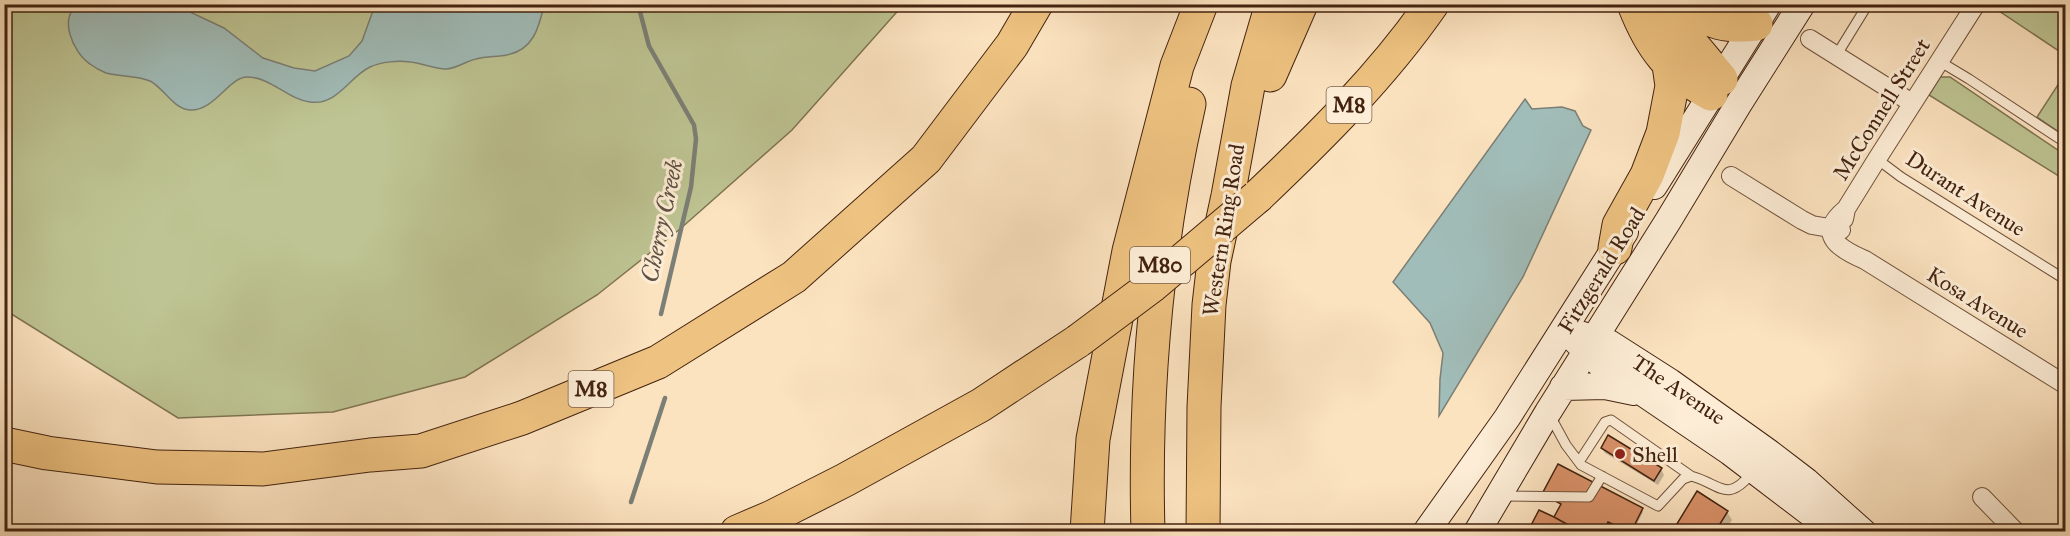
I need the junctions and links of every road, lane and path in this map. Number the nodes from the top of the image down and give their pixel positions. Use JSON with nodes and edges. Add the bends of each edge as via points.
{"nodes":[{"id":1,"x":1036,"y":4,"type":"edge"},
{"id":2,"x":1201,"y":4,"type":"edge"},
{"id":3,"x":1216,"y":4,"type":"edge"},
{"id":4,"x":1272,"y":4,"type":"edge"},
{"id":5,"x":1301,"y":4,"type":"edge"},
{"id":6,"x":1432,"y":4,"type":"edge"},
{"id":7,"x":1634,"y":4,"type":"edge"},
{"id":8,"x":1667,"y":4,"type":"edge"},
{"id":9,"x":1687,"y":4,"type":"edge"},
{"id":10,"x":1802,"y":4,"type":"edge"},
{"id":11,"x":1868,"y":4,"type":"edge"},
{"id":12,"x":1976,"y":4,"type":"edge"},
{"id":13,"x":1762,"y":14,"type":"edge"},
{"id":14,"x":1810,"y":39,"type":"dead end"},
{"id":15,"x":1836,"y":56,"type":"junction"},
{"id":16,"x":1939,"y":61,"type":"junction"},
{"id":17,"x":1669,"y":65,"type":"junction"},
{"id":18,"x":1723,"y":93,"type":"junction"},
{"id":19,"x":1912,"y":103,"type":"junction"},
{"id":20,"x":2066,"y":143,"type":"edge"},
{"id":21,"x":1877,"y":159,"type":"junction"},
{"id":22,"x":1731,"y":176,"type":"dead end"},
{"id":23,"x":1243,"y":196,"type":"junction"},
{"id":24,"x":1837,"y":230,"type":"junction"},
{"id":25,"x":1615,"y":248,"type":"junction"},
{"id":26,"x":2066,"y":280,"type":"edge"},
{"id":27,"x":1565,"y":329,"type":"junction"},
{"id":28,"x":1589,"y":344,"type":"junction"},
{"id":29,"x":2066,"y":386,"type":"edge"},
{"id":30,"x":1563,"y":387,"type":"junction"},
{"id":31,"x":1643,"y":394,"type":"junction"},
{"id":32,"x":1548,"y":412,"type":"junction"},
{"id":33,"x":4,"y":444,"type":"edge"},
{"id":34,"x":1762,"y":461,"type":"junction"},
{"id":35,"x":1580,"y":463,"type":"junction"},
{"id":36,"x":1602,"y":476,"type":"junction"},
{"id":37,"x":1691,"y":476,"type":"junction"},
{"id":38,"x":1982,"y":497,"type":"dead end"},
{"id":39,"x":1497,"y":499,"type":"junction"},
{"id":40,"x":737,"y":531,"type":"edge"},
{"id":41,"x":1087,"y":531,"type":"edge"},
{"id":42,"x":1148,"y":531,"type":"edge"},
{"id":43,"x":1203,"y":531,"type":"edge"},
{"id":44,"x":1426,"y":531,"type":"edge"},
{"id":45,"x":1475,"y":531,"type":"edge"},
{"id":46,"x":1835,"y":531,"type":"edge"},
{"id":47,"x":1863,"y":531,"type":"edge"},
{"id":48,"x":2016,"y":531,"type":"edge"}],
"edges":[{"from":1,"to":33,"type":"highway","number":"M8","via":[[1012,45],[926,159],[794,277],[658,362],[522,418],[421,450],[240,469],[157,467]]},
{"from":2,"to":41,"type":"highway","via":[[1177,66],[1129,251],[1093,439]]},
{"from":3,"to":42,"type":"highway","number":"M80","via":[[1181,139],[1161,256],[1152,339]]},
{"from":4,"to":23,"type":"highway","name":"Western Ring Road","number":"M80","via":[[1248,86]]},
{"from":5,"to":23,"type":"highway","via":[[1252,117]]},
{"from":6,"to":23,"type":"highway","number":"M8","via":[[1382,69],[1318,139]]},
{"from":7,"to":17,"type":"highway","via":[[1653,46]]},
{"from":8,"to":18,"type":"highway","via":[[1675,24]]},
{"from":9,"to":13,"type":"highway","via":[[1698,14],[1723,25],[1739,26]]},
{"from":10,"to":18,"type":"main road","name":"Fitzgerald Road"},
{"from":11,"to":15,"type":"lane"},
{"from":12,"to":16,"type":"street","name":"McConnell Street"},
{"from":13,"to":18,"type":"main road","name":"Fitzgerald Road"},
{"from":14,"to":15,"type":"street"},
{"from":15,"to":19,"type":"street"},
{"from":16,"to":19,"type":"street","name":"McConnell Street"},
{"from":16,"to":20,"type":"lane"},
{"from":17,"to":18,"type":"highway","via":[[1688,81]]},
{"from":17,"to":25,"type":"highway","via":[[1672,87],[1663,133],[1647,175],[1619,225]]},
{"from":18,"to":25,"type":"main road","name":"Fitzgerald Road"},
{"from":18,"to":28,"type":"main road","name":"Fitzgerald Road","via":[[1668,221]]},
{"from":19,"to":21,"type":"street","name":"McConnell Street"},
{"from":21,"to":24,"type":"street","name":"McConnell Street"},
{"from":21,"to":26,"type":"lane","name":"Durant Avenue"},
{"from":22,"to":24,"type":"street","via":[[1802,220]]},
{"from":23,"to":40,"type":"highway","number":"M8","bridge":true,"via":[[1153,285],[1078,341],[981,405],[845,480]]},
{"from":23,"to":43,"type":"highway","name":"Western Ring Road","number":"M80","via":[[1214,261],[1204,407]]},
{"from":24,"to":29,"type":"street","name":"Kosa Avenue","via":[[1865,260]]},
{"from":25,"to":27,"type":"main road","name":"Fitzgerald Road"},
{"from":27,"to":28,"type":"main road","name":"The Avenue"},
{"from":27,"to":44,"type":"main road","name":"Fitzgerald Road"},
{"from":28,"to":30,"type":"main road","name":"Fitzgerald Road"},
{"from":28,"to":31,"type":"main road","name":"The Avenue","via":[[1599,363]]},
{"from":28,"to":34,"type":"main road","name":"The Avenue","via":[[1610,343],[1632,357]]},
{"from":30,"to":31,"type":"main road","name":"The Avenue","via":[[1605,386]]},
{"from":30,"to":32,"type":"main road","name":"Fitzgerald Road"},
{"from":31,"to":34,"type":"main road","name":"The Avenue"},
{"from":32,"to":35,"type":"lane"},
{"from":32,"to":39,"type":"main road","name":"Fitzgerald Road"},
{"from":34,"to":37,"type":"lane","via":[[1744,483],[1731,491]]},
{"from":34,"to":46,"type":"main road","name":"The Avenue"},
{"from":34,"to":47,"type":"main road","name":"The Avenue","via":[[1806,481]]},
{"from":35,"to":36,"type":"lane"},
{"from":35,"to":37,"type":"lane","via":[[1605,422],[1611,420]]},
{"from":36,"to":37,"type":"lane","via":[[1658,506],[1683,479]]},
{"from":36,"to":39,"type":"lane","via":[[1589,497]]},
{"from":38,"to":48,"type":"street"},
{"from":39,"to":45,"type":"main road","name":"Fitzgerald Road"}]}
